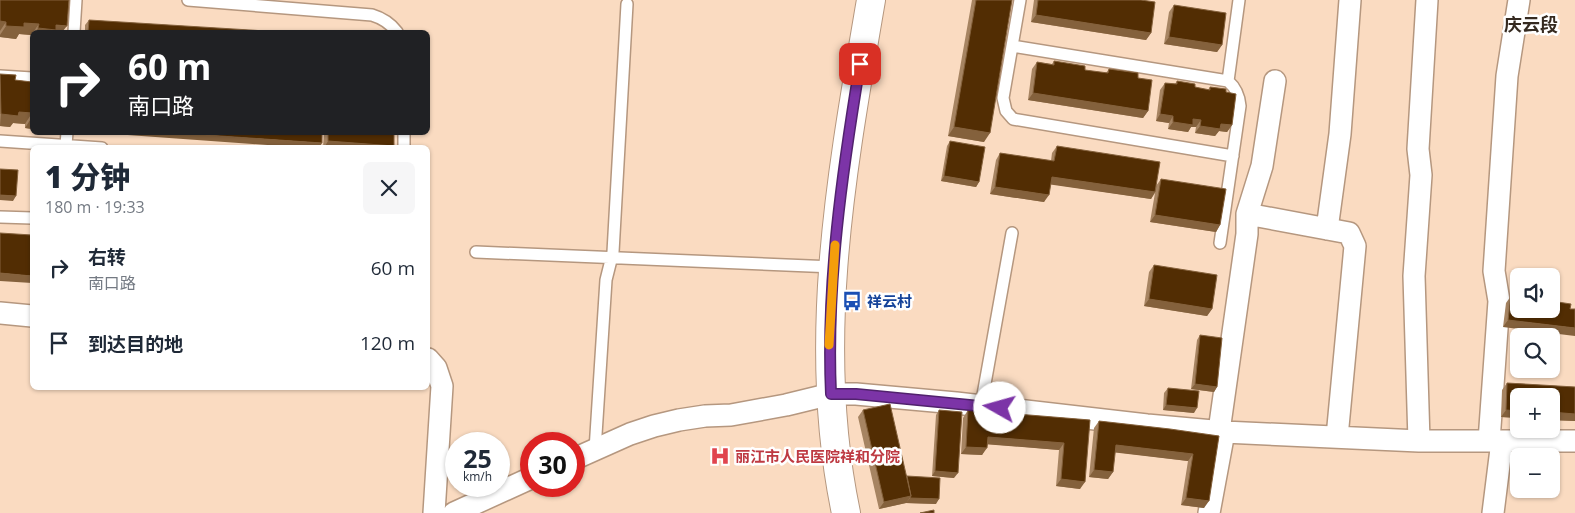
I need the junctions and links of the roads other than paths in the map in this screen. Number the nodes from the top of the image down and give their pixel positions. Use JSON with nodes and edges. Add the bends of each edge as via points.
{"nodes":[{"id":1,"x":76,"y":0,"type":"edge"},
{"id":2,"x":188,"y":0,"type":"edge"},
{"id":3,"x":871,"y":0,"type":"edge"},
{"id":4,"x":1020,"y":0,"type":"edge"},
{"id":5,"x":1239,"y":0,"type":"edge"},
{"id":6,"x":1350,"y":0,"type":"edge"},
{"id":7,"x":1428,"y":0,"type":"edge"},
{"id":8,"x":1519,"y":0,"type":"edge"},
{"id":9,"x":627,"y":4,"type":"dead end"},
{"id":10,"x":74,"y":30,"type":"edge"},
{"id":11,"x":396,"y":30,"type":"edge"},
{"id":12,"x":1012,"y":46,"type":"junction"},
{"id":13,"x":0,"y":76,"type":"edge"},
{"id":14,"x":30,"y":78,"type":"edge"},
{"id":15,"x":1228,"y":81,"type":"junction"},
{"id":16,"x":1275,"y":81,"type":"dead end"},
{"id":17,"x":67,"y":135,"type":"edge"},
{"id":18,"x":0,"y":141,"type":"edge"},
{"id":19,"x":66,"y":145,"type":"joint"},
{"id":20,"x":1233,"y":156,"type":"junction"},
{"id":21,"x":1248,"y":214,"type":"junction"},
{"id":22,"x":0,"y":216,"type":"edge"},
{"id":23,"x":30,"y":218,"type":"edge"},
{"id":24,"x":1327,"y":229,"type":"junction"},
{"id":25,"x":1012,"y":233,"type":"dead end"},
{"id":26,"x":1220,"y":243,"type":"dead end"},
{"id":27,"x":476,"y":252,"type":"dead end"},
{"id":28,"x":612,"y":258,"type":"junction"},
{"id":29,"x":834,"y":267,"type":"junction"},
{"id":30,"x":0,"y":313,"type":"edge"},
{"id":31,"x":30,"y":316,"type":"edge"},
{"id":32,"x":430,"y":361,"type":"edge"},
{"id":33,"x":831,"y":394,"type":"junction"},
{"id":34,"x":981,"y":406,"type":"junction"},
{"id":35,"x":1222,"y":431,"type":"junction"},
{"id":36,"x":1337,"y":437,"type":"junction"},
{"id":37,"x":1419,"y":441,"type":"junction"},
{"id":38,"x":1495,"y":441,"type":"junction"},
{"id":39,"x":1575,"y":441,"type":"edge"},
{"id":40,"x":595,"y":450,"type":"junction"},
{"id":41,"x":585,"y":454,"type":"edge"},
{"id":42,"x":520,"y":483,"type":"edge"},
{"id":43,"x":434,"y":513,"type":"edge"},
{"id":44,"x":454,"y":513,"type":"edge"},
{"id":45,"x":846,"y":513,"type":"edge"},
{"id":46,"x":1209,"y":513,"type":"edge"},
{"id":47,"x":1493,"y":513,"type":"edge"}],
"edges":[{"from":1,"to":10,"type":"lane"},
{"from":2,"to":11,"type":"lane","via":[[372,15]]},
{"from":3,"to":29,"type":"main road","via":[[847,145]]},
{"from":4,"to":12,"type":"lane"},
{"from":5,"to":15,"type":"lane"},
{"from":6,"to":24,"type":"street","via":[[1340,134]]},
{"from":7,"to":37,"type":"street","via":[[1414,276]]},
{"from":8,"to":38,"type":"street","via":[[1507,76],[1494,271],[1498,301]]},
{"from":9,"to":28,"type":"lane"},
{"from":12,"to":15,"type":"lane"},
{"from":12,"to":20,"type":"lane","via":[[1003,98],[1012,119]]},
{"from":13,"to":14,"type":"lane"},
{"from":15,"to":20,"type":"lane","via":[[1237,90],[1240,106]]},
{"from":16,"to":21,"type":"street","via":[[1262,166]]},
{"from":17,"to":19,"type":"lane"},
{"from":18,"to":19,"type":"lane"},
{"from":20,"to":26,"type":"lane"},
{"from":21,"to":24,"type":"street"},
{"from":21,"to":35,"type":"street"},
{"from":22,"to":23,"type":"lane"},
{"from":24,"to":36,"type":"street","via":[[1349,233],[1355,246]]},
{"from":25,"to":34,"type":"lane"},
{"from":27,"to":28,"type":"lane"},
{"from":28,"to":29,"type":"lane"},
{"from":28,"to":40,"type":"lane","via":[[606,280]]},
{"from":29,"to":33,"type":"main road","via":[[829,361]]},
{"from":30,"to":31,"type":"street"},
{"from":32,"to":43,"type":"street","via":[[442,386]]},
{"from":33,"to":34,"type":"street"},
{"from":33,"to":40,"type":"street","via":[[731,415],[679,420],[630,434]]},
{"from":33,"to":45,"type":"main road","via":[[837,462]]},
{"from":34,"to":35,"type":"street"},
{"from":35,"to":36,"type":"street"},
{"from":35,"to":46,"type":"street"},
{"from":36,"to":37,"type":"street"},
{"from":37,"to":38,"type":"street"},
{"from":38,"to":39,"type":"street"},
{"from":38,"to":47,"type":"street"},
{"from":40,"to":41,"type":"street"},
{"from":42,"to":44,"type":"street"}]}
